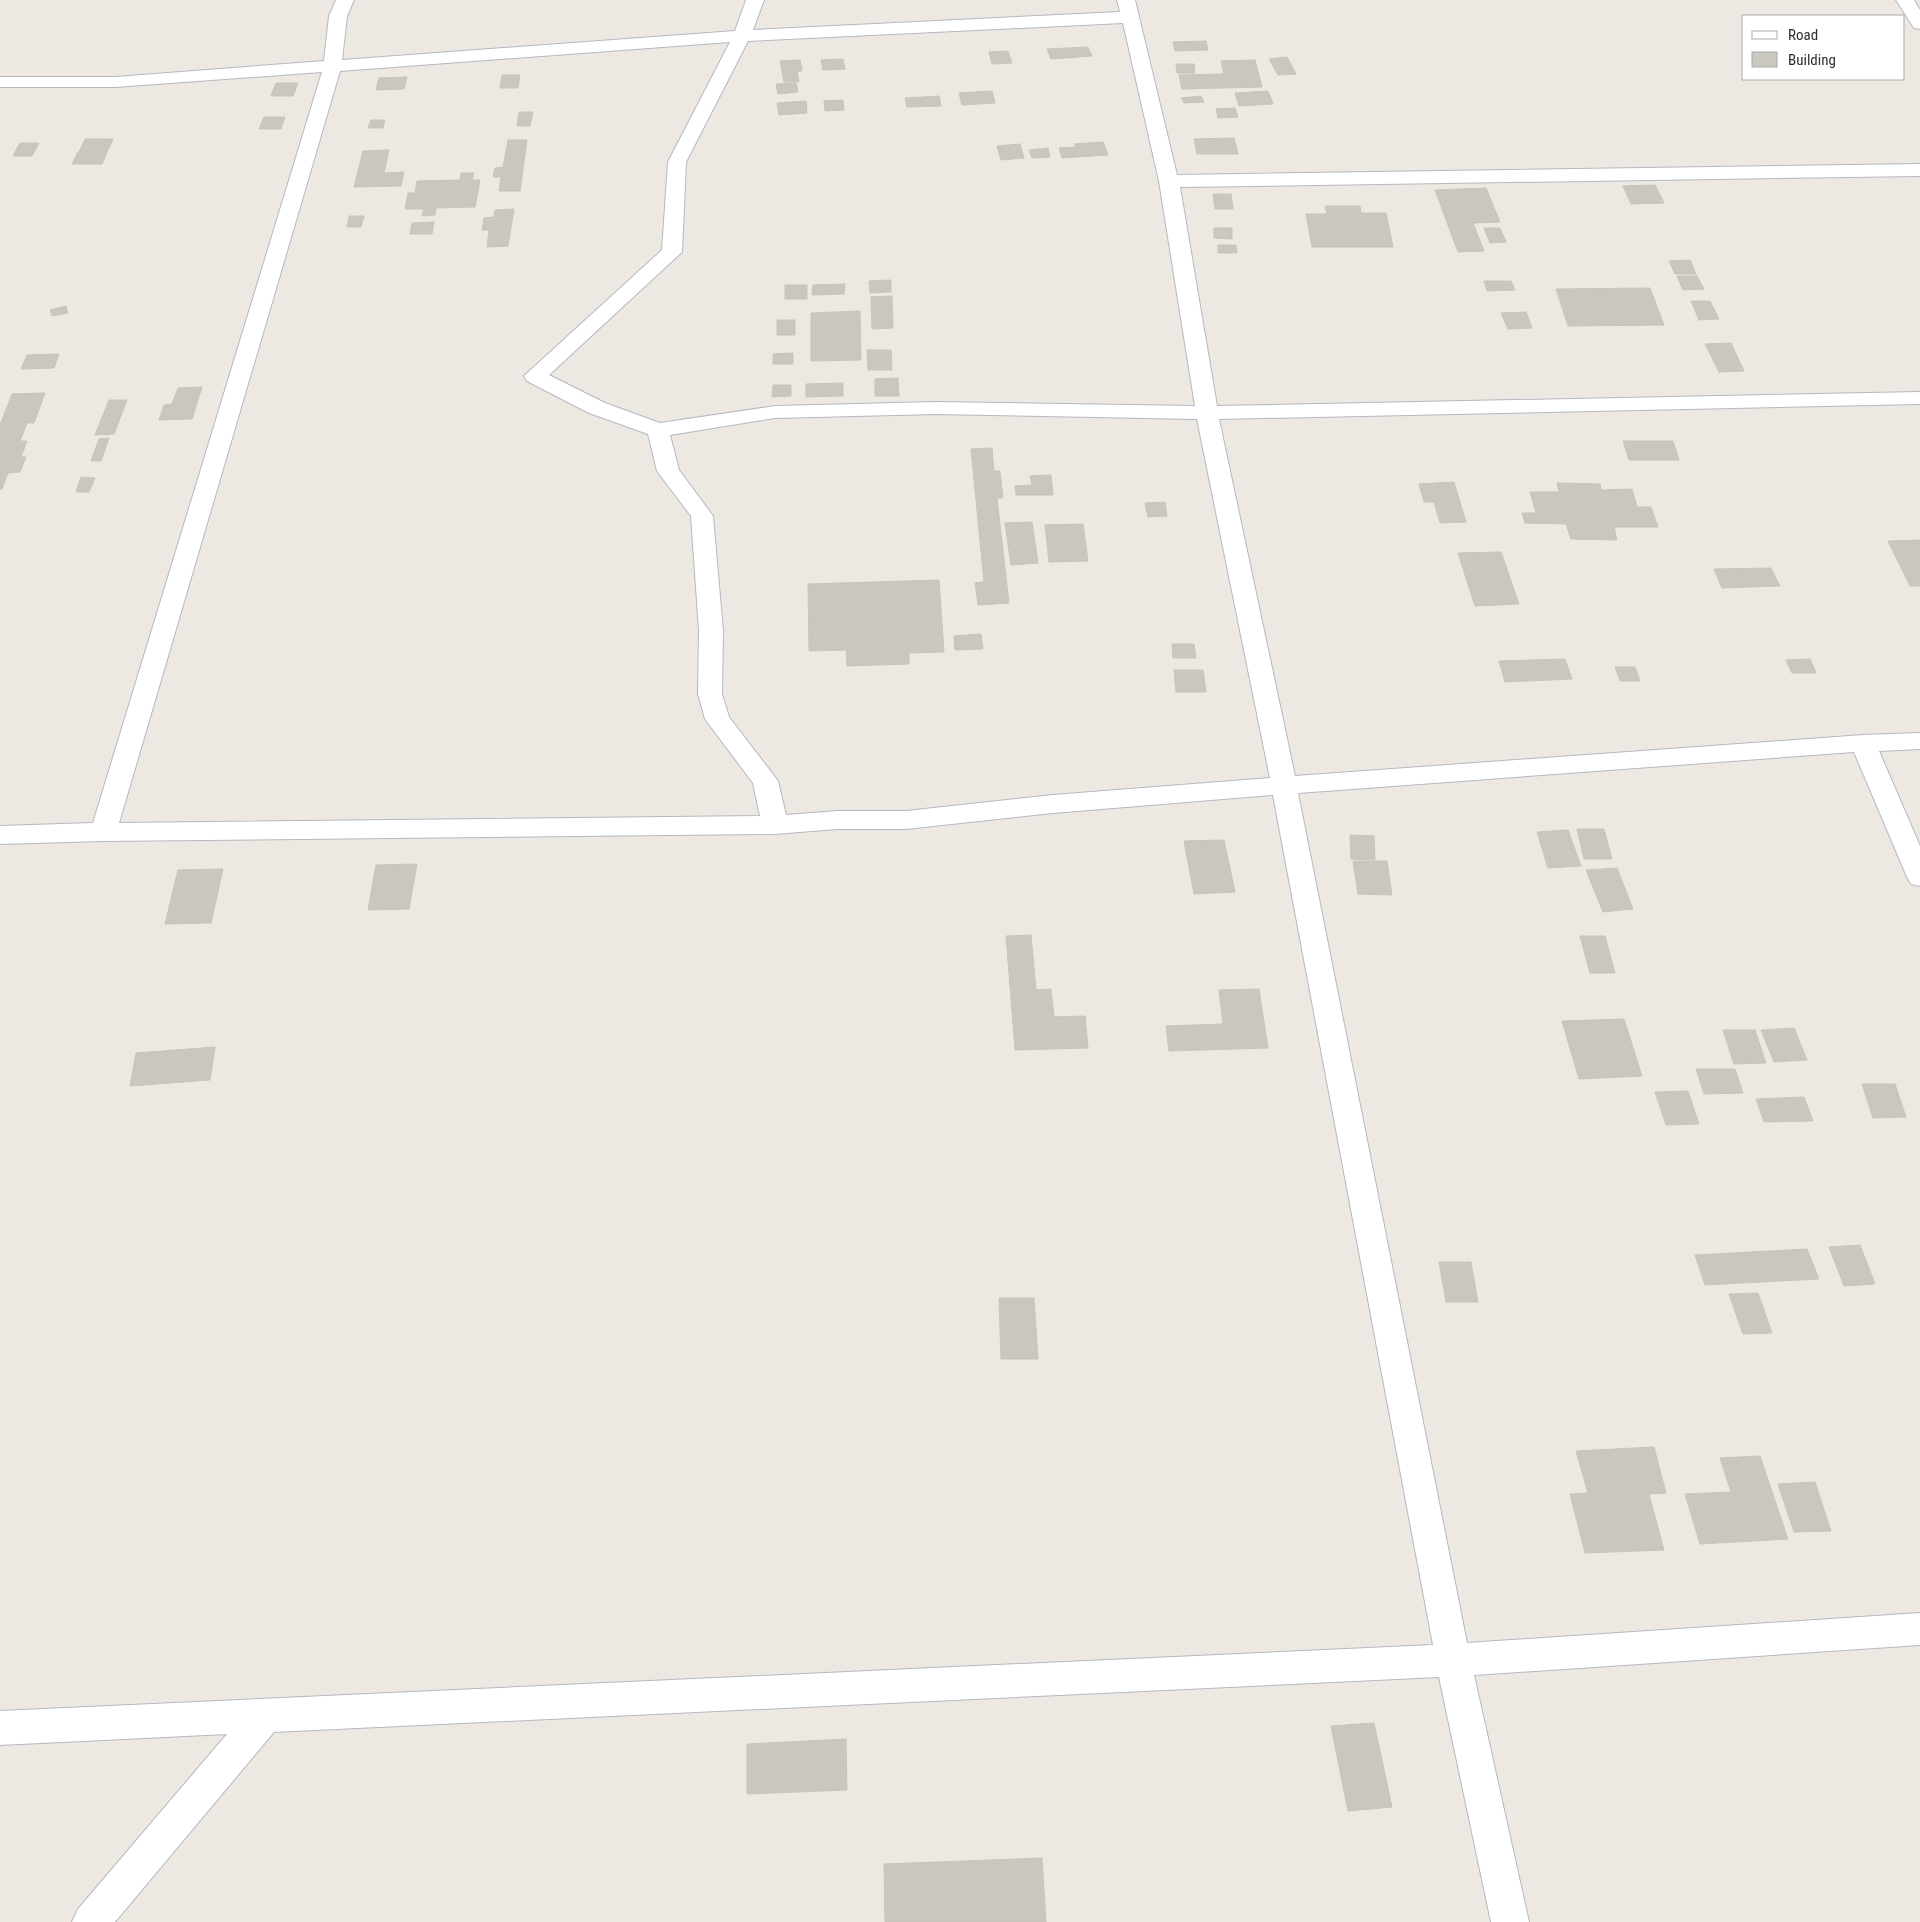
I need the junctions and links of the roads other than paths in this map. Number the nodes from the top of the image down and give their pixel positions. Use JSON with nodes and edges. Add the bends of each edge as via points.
{"nodes":[{"id":1,"x":345,"y":0,"type":"edge"},
{"id":2,"x":755,"y":0,"type":"edge"},
{"id":3,"x":1905,"y":0,"type":"edge"},
{"id":4,"x":1128,"y":9,"type":"edge"},
{"id":5,"x":1920,"y":24,"type":"edge"},
{"id":6,"x":742,"y":36,"type":"junction"},
{"id":7,"x":334,"y":65,"type":"junction"},
{"id":8,"x":0,"y":82,"type":"edge"},
{"id":9,"x":1920,"y":170,"type":"edge"},
{"id":10,"x":1169,"y":181,"type":"junction"},
{"id":11,"x":1920,"y":398,"type":"edge"},
{"id":12,"x":1207,"y":413,"type":"junction"},
{"id":13,"x":658,"y":430,"type":"junction"},
{"id":14,"x":1920,"y":741,"type":"edge"},
{"id":15,"x":1863,"y":743,"type":"junction"},
{"id":16,"x":1284,"y":785,"type":"junction"},
{"id":17,"x":776,"y":825,"type":"junction"},
{"id":18,"x":103,"y":832,"type":"junction"},
{"id":19,"x":0,"y":835,"type":"edge"},
{"id":20,"x":1920,"y":877,"type":"edge"},
{"id":21,"x":1920,"y":1629,"type":"edge"},
{"id":22,"x":1453,"y":1660,"type":"junction"},
{"id":23,"x":265,"y":1716,"type":"junction"},
{"id":24,"x":0,"y":1728,"type":"edge"},
{"id":25,"x":91,"y":1922,"type":"edge"},
{"id":26,"x":1510,"y":1922,"type":"edge"}],
"edges":[{"from":1,"to":7,"type":"street","via":[[338,16]]},
{"from":2,"to":6,"type":"street"},
{"from":3,"to":5,"type":"street"},
{"from":4,"to":6,"type":"street"},
{"from":4,"to":10,"type":"street"},
{"from":6,"to":7,"type":"street"},
{"from":6,"to":13,"type":"street","via":[[677,162],[672,252],[535,376],[597,408]]},
{"from":7,"to":8,"type":"street","via":[[115,82]]},
{"from":7,"to":18,"type":"street"},
{"from":9,"to":10,"type":"street"},
{"from":10,"to":12,"type":"street"},
{"from":11,"to":12,"type":"street"},
{"from":12,"to":13,"type":"street","via":[[936,408],[775,412]]},
{"from":12,"to":16,"type":"street"},
{"from":13,"to":17,"type":"street","via":[[668,472],[702,516],[711,631],[710,694],[717,719],[765,781]]},
{"from":14,"to":15,"type":"street"},
{"from":15,"to":16,"type":"street"},
{"from":15,"to":20,"type":"street"},
{"from":16,"to":17,"type":"street","via":[[906,820],[837,820]]},
{"from":16,"to":22,"type":"street"},
{"from":17,"to":18,"type":"street"},
{"from":18,"to":19,"type":"street"},
{"from":21,"to":22,"type":"street"},
{"from":22,"to":23,"type":"street"},
{"from":22,"to":26,"type":"street"},
{"from":23,"to":24,"type":"street"},
{"from":23,"to":25,"type":"street"}]}
